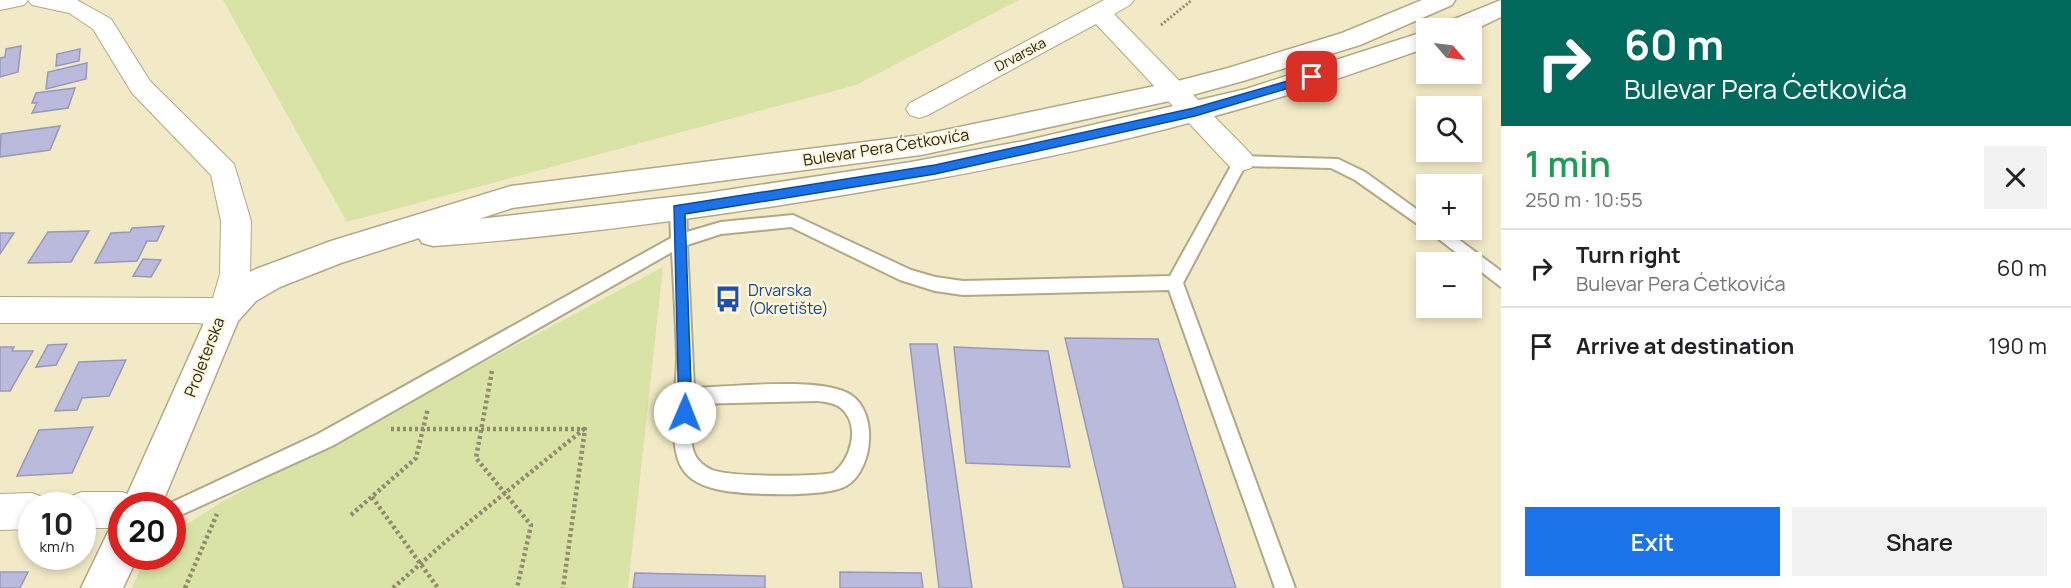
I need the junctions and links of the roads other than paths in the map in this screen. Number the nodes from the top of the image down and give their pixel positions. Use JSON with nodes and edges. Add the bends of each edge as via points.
{"nodes":[{"id":1,"x":40,"y":0,"type":"edge"},
{"id":2,"x":1122,"y":0,"type":"edge"},
{"id":3,"x":1443,"y":0,"type":"edge"},
{"id":4,"x":1501,"y":8,"type":"edge"},
{"id":5,"x":1099,"y":12,"type":"junction"},
{"id":6,"x":1478,"y":18,"type":"edge"},
{"id":7,"x":1416,"y":42,"type":"edge"},
{"id":8,"x":1174,"y":91,"type":"junction"},
{"id":9,"x":919,"y":109,"type":"dead end"},
{"id":10,"x":1195,"y":112,"type":"junction"},
{"id":11,"x":1241,"y":161,"type":"junction"},
{"id":12,"x":678,"y":210,"type":"junction"},
{"id":13,"x":1416,"y":217,"type":"edge"},
{"id":14,"x":390,"y":237,"type":"junction"},
{"id":15,"x":1448,"y":240,"type":"edge"},
{"id":16,"x":679,"y":241,"type":"junction"},
{"id":17,"x":1501,"y":280,"type":"edge"},
{"id":18,"x":1174,"y":283,"type":"junction"},
{"id":19,"x":0,"y":310,"type":"edge"},
{"id":20,"x":225,"y":313,"type":"junction"},
{"id":21,"x":686,"y":396,"type":"junction"},
{"id":22,"x":147,"y":492,"type":"edge"},
{"id":23,"x":186,"y":503,"type":"edge"},
{"id":24,"x":18,"y":511,"type":"edge"},
{"id":25,"x":0,"y":512,"type":"edge"},
{"id":26,"x":111,"y":570,"type":"edge"},
{"id":27,"x":102,"y":588,"type":"edge"},
{"id":28,"x":1285,"y":588,"type":"edge"}],
"edges":[{"from":1,"to":20,"type":"street","via":[[76,7],[102,24],[141,87],[224,171],[236,221],[235,274]]},
{"from":2,"to":5,"type":"street","name":"Drvarska"},
{"from":3,"to":8,"type":"main road","name":"Bulevar Pera Ćetkovića","via":[[1351,39]]},
{"from":4,"to":6,"type":"main road"},
{"from":5,"to":8,"type":"street"},
{"from":5,"to":9,"type":"street","name":"Drvarska"},
{"from":7,"to":10,"type":"main road","name":"Bulevar Pera Ćetkovića","via":[[1250,98]]},
{"from":8,"to":10,"type":"street"},
{"from":8,"to":14,"type":"main road","name":"Bulevar Pera Ćetkovića","via":[[921,145],[511,197]]},
{"from":10,"to":11,"type":"street"},
{"from":10,"to":12,"type":"main road","name":"Bulevar Pera Ćetkovića","via":[[935,170]]},
{"from":11,"to":13,"type":"lane","via":[[1333,163],[1359,176]]},
{"from":11,"to":18,"type":"lane"},
{"from":12,"to":14,"type":"main road","name":"Bulevar Pera Ćetkovića","via":[[523,229]]},
{"from":12,"to":16,"type":"lane"},
{"from":14,"to":20,"type":"main road","name":"Bulevar Pera Ćetkovića","via":[[268,278],[244,291]]},
{"from":15,"to":17,"type":"lane"},
{"from":16,"to":18,"type":"lane","via":[[721,228],[794,221],[872,261],[935,284],[963,288]]},
{"from":16,"to":21,"type":"lane"},
{"from":16,"to":23,"type":"lane","via":[[345,429]]},
{"from":18,"to":28,"type":"lane"},
{"from":19,"to":20,"type":"street","name":"Proleterska"},
{"from":20,"to":22,"type":"main road","name":"Proleterska"},
{"from":21,"to":21,"type":"lane","via":[[683,447],[689,463],[703,476],[724,482],[822,484],[838,481],[856,461],[859,422],[851,406],[837,396]]},
{"from":24,"to":25,"type":"street"},
{"from":26,"to":27,"type":"main road"}]}
